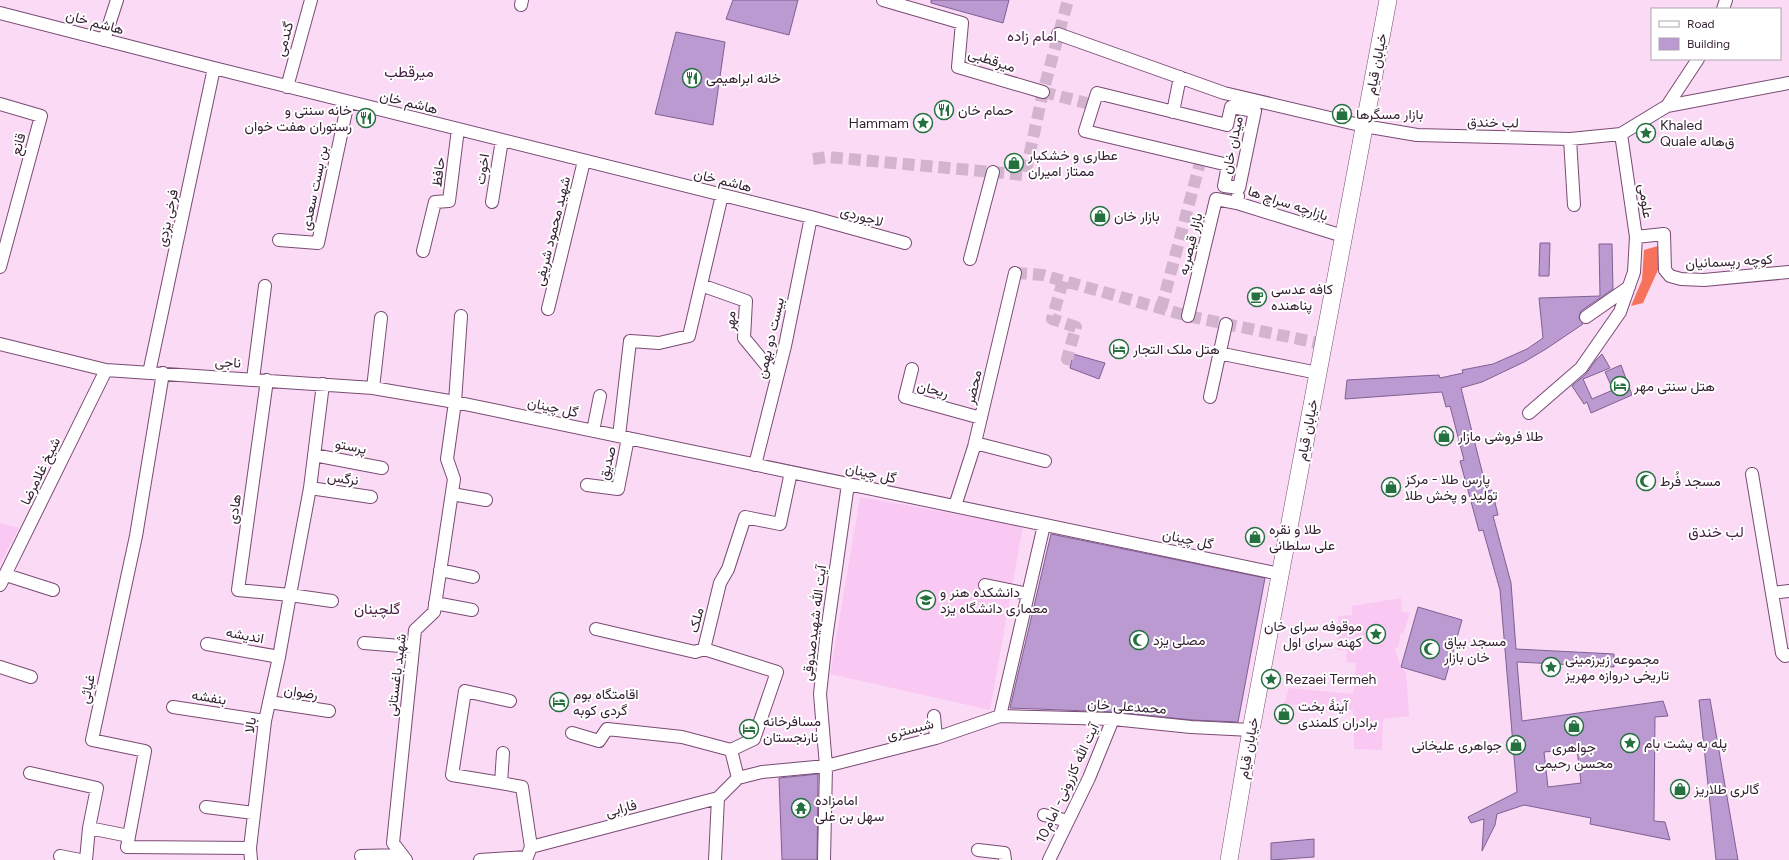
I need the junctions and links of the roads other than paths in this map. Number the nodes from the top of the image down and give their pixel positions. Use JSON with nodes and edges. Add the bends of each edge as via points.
{"nodes":[{"id":1,"x":117,"y":0,"type":"edge"},
{"id":2,"x":311,"y":0,"type":"edge"},
{"id":3,"x":883,"y":0,"type":"edge"},
{"id":4,"x":1388,"y":0,"type":"edge"},
{"id":5,"x":0,"y":13,"type":"edge"},
{"id":6,"x":1058,"y":34,"type":"dead end"},
{"id":7,"x":104,"y":40,"type":"junction"},
{"id":8,"x":1697,"y":60,"type":"edge"},
{"id":9,"x":214,"y":68,"type":"junction"},
{"id":10,"x":1180,"y":77,"type":"junction"},
{"id":11,"x":1789,"y":83,"type":"edge"},
{"id":12,"x":287,"y":87,"type":"junction"},
{"id":13,"x":1043,"y":92,"type":"tunnel mouth"},
{"id":14,"x":348,"y":102,"type":"junction"},
{"id":15,"x":0,"y":104,"type":"edge"},
{"id":16,"x":1252,"y":105,"type":"junction"},
{"id":17,"x":1667,"y":106,"type":"junction"},
{"id":18,"x":1173,"y":112,"type":"junction"},
{"id":19,"x":1364,"y":126,"type":"junction"},
{"id":20,"x":458,"y":129,"type":"junction"},
{"id":21,"x":1621,"y":134,"type":"junction"},
{"id":22,"x":1570,"y":139,"type":"junction"},
{"id":23,"x":502,"y":140,"type":"junction"},
{"id":24,"x":584,"y":161,"type":"junction"},
{"id":25,"x":993,"y":172,"type":"dead end"},
{"id":26,"x":1239,"y":188,"type":"junction"},
{"id":27,"x":722,"y":195,"type":"junction"},
{"id":28,"x":492,"y":202,"type":"dead end"},
{"id":29,"x":1237,"y":203,"type":"junction"},
{"id":30,"x":1574,"y":205,"type":"dead end"},
{"id":31,"x":811,"y":217,"type":"junction"},
{"id":32,"x":1343,"y":236,"type":"junction"},
{"id":33,"x":1636,"y":237,"type":"junction"},
{"id":34,"x":279,"y":240,"type":"dead end"},
{"id":35,"x":905,"y":243,"type":"dead end"},
{"id":36,"x":423,"y":251,"type":"dead end"},
{"id":37,"x":970,"y":259,"type":"dead end"},
{"id":38,"x":0,"y":267,"type":"edge"},
{"id":39,"x":1789,"y":272,"type":"edge"},
{"id":40,"x":1015,"y":273,"type":"dead end"},
{"id":41,"x":701,"y":285,"type":"junction"},
{"id":42,"x":265,"y":286,"type":"dead end"},
{"id":43,"x":1629,"y":287,"type":"junction"},
{"id":44,"x":548,"y":309,"type":"dead end"},
{"id":45,"x":461,"y":316,"type":"dead end"},
{"id":46,"x":1188,"y":316,"type":"dead end"},
{"id":47,"x":1586,"y":317,"type":"dead end"},
{"id":48,"x":381,"y":318,"type":"dead end"},
{"id":49,"x":1226,"y":324,"type":"dead end"},
{"id":50,"x":0,"y":344,"type":"edge"},
{"id":51,"x":1218,"y":353,"type":"junction"},
{"id":52,"x":912,"y":369,"type":"dead end"},
{"id":53,"x":106,"y":370,"type":"junction"},
{"id":54,"x":149,"y":373,"type":"junction"},
{"id":55,"x":163,"y":373,"type":"junction"},
{"id":56,"x":1318,"y":373,"type":"junction"},
{"id":57,"x":777,"y":378,"type":"junction"},
{"id":58,"x":252,"y":379,"type":"junction"},
{"id":59,"x":267,"y":380,"type":"junction"},
{"id":60,"x":323,"y":384,"type":"junction"},
{"id":61,"x":374,"y":388,"type":"junction"},
{"id":62,"x":600,"y":396,"type":"dead end"},
{"id":63,"x":1210,"y":397,"type":"dead end"},
{"id":64,"x":455,"y":402,"type":"junction"},
{"id":65,"x":1529,"y":413,"type":"dead end"},
{"id":66,"x":981,"y":418,"type":"junction"},
{"id":67,"x":592,"y":431,"type":"junction"},
{"id":68,"x":623,"y":437,"type":"junction"},
{"id":69,"x":975,"y":443,"type":"junction"},
{"id":70,"x":314,"y":455,"type":"junction"},
{"id":71,"x":1045,"y":461,"type":"dead end"},
{"id":72,"x":755,"y":465,"type":"junction"},
{"id":73,"x":382,"y":468,"type":"dead end"},
{"id":74,"x":791,"y":472,"type":"junction"},
{"id":75,"x":1752,"y":474,"type":"dead end"},
{"id":76,"x":848,"y":484,"type":"junction"},
{"id":77,"x":587,"y":485,"type":"dead end"},
{"id":78,"x":310,"y":488,"type":"junction"},
{"id":79,"x":452,"y":494,"type":"junction"},
{"id":80,"x":371,"y":497,"type":"dead end"},
{"id":81,"x":486,"y":500,"type":"dead end"},
{"id":82,"x":955,"y":506,"type":"junction"},
{"id":83,"x":1044,"y":525,"type":"junction"},
{"id":84,"x":440,"y":570,"type":"junction"},
{"id":85,"x":1280,"y":574,"type":"junction"},
{"id":86,"x":473,"y":577,"type":"dead end"},
{"id":87,"x":3,"y":580,"type":"edge"},
{"id":88,"x":985,"y":585,"type":"dead end"},
{"id":89,"x":53,"y":590,"type":"dead end"},
{"id":90,"x":1789,"y":591,"type":"edge"},
{"id":91,"x":1772,"y":592,"type":"junction"},
{"id":92,"x":1028,"y":594,"type":"junction"},
{"id":93,"x":290,"y":595,"type":"junction"},
{"id":94,"x":332,"y":601,"type":"dead end"},
{"id":95,"x":435,"y":603,"type":"junction"},
{"id":96,"x":472,"y":610,"type":"dead end"},
{"id":97,"x":596,"y":628,"type":"dead end"},
{"id":98,"x":207,"y":644,"type":"dead end"},
{"id":99,"x":364,"y":644,"type":"dead end"},
{"id":100,"x":413,"y":647,"type":"junction"},
{"id":101,"x":704,"y":649,"type":"junction"},
{"id":102,"x":1789,"y":655,"type":"edge"},
{"id":103,"x":279,"y":657,"type":"junction"},
{"id":104,"x":0,"y":667,"type":"edge"},
{"id":105,"x":31,"y":677,"type":"dead end"},
{"id":106,"x":510,"y":701,"type":"dead end"},
{"id":107,"x":269,"y":702,"type":"junction"},
{"id":108,"x":173,"y":707,"type":"dead end"},
{"id":109,"x":329,"y":711,"type":"dead end"},
{"id":110,"x":934,"y":716,"type":"dead end"},
{"id":111,"x":1000,"y":716,"type":"junction"},
{"id":112,"x":1113,"y":719,"type":"junction"},
{"id":113,"x":265,"y":721,"type":"junction"},
{"id":114,"x":1251,"y":730,"type":"junction"},
{"id":115,"x":572,"y":733,"type":"dead end"},
{"id":116,"x":936,"y":738,"type":"junction"},
{"id":117,"x":731,"y":750,"type":"junction"},
{"id":118,"x":503,"y":753,"type":"dead end"},
{"id":119,"x":826,"y":766,"type":"junction"},
{"id":120,"x":30,"y":773,"type":"dead end"},
{"id":121,"x":738,"y":778,"type":"junction"},
{"id":122,"x":501,"y":783,"type":"junction"},
{"id":123,"x":718,"y":798,"type":"junction"},
{"id":124,"x":206,"y":807,"type":"dead end"},
{"id":125,"x":254,"y":813,"type":"junction"},
{"id":126,"x":1044,"y":815,"type":"dead end"},
{"id":127,"x":1068,"y":821,"type":"junction"},
{"id":128,"x":89,"y":828,"type":"junction"},
{"id":129,"x":129,"y":836,"type":"junction"},
{"id":130,"x":531,"y":847,"type":"junction"},
{"id":131,"x":250,"y":848,"type":"junction"},
{"id":132,"x":978,"y":850,"type":"dead end"},
{"id":133,"x":60,"y":856,"type":"dead end"},
{"id":134,"x":361,"y":856,"type":"dead end"},
{"id":135,"x":404,"y":858,"type":"edge"},
{"id":136,"x":80,"y":860,"type":"edge"},
{"id":137,"x":86,"y":860,"type":"edge"},
{"id":138,"x":251,"y":860,"type":"edge"},
{"id":139,"x":480,"y":860,"type":"edge"},
{"id":140,"x":715,"y":860,"type":"edge"},
{"id":141,"x":824,"y":860,"type":"edge"},
{"id":142,"x":1005,"y":860,"type":"edge"},
{"id":143,"x":1049,"y":860,"type":"edge"},
{"id":144,"x":1229,"y":860,"type":"edge"}],
"edges":[{"from":1,"to":7,"type":"street"},
{"from":2,"to":12,"type":"street","name":"گندمی"},
{"from":3,"to":13,"type":"street","name":"میرقطبی","via":[[962,23],[958,67]]},
{"from":4,"to":19,"type":"main road","name":"خیابان قیام"},
{"from":5,"to":7,"type":"street","name":"هاشم خان"},
{"from":6,"to":10,"type":"street"},
{"from":7,"to":9,"type":"street","name":"هاشم خان"},
{"from":8,"to":17,"type":"street"},
{"from":9,"to":12,"type":"street","name":"هاشم خان"},
{"from":9,"to":54,"type":"street","name":"فرخی یزدی"},
{"from":10,"to":16,"type":"street"},
{"from":10,"to":18,"type":"street"},
{"from":11,"to":17,"type":"street"},
{"from":12,"to":14,"type":"street","name":"هاشم خان"},
{"from":14,"to":20,"type":"street","name":"هاشم خان"},
{"from":14,"to":34,"type":"street","name":"بن بست سعدی","via":[[318,243]]},
{"from":15,"to":38,"type":"street","name":"قانع","via":[[41,116]]},
{"from":16,"to":18,"type":"street","name":"میدان خان","via":[[1231,107],[1227,125]]},
{"from":16,"to":19,"type":"street","name":"لب خندق"},
{"from":16,"to":26,"type":"street","name":"میدان خان","via":[[1255,111]]},
{"from":17,"to":21,"type":"street"},
{"from":18,"to":26,"type":"street","name":"میدان خان","via":[[1097,93],[1085,131],[1228,165],[1224,186]]},
{"from":19,"to":22,"type":"street","name":"لب خندق","via":[[1417,135]]},
{"from":19,"to":32,"type":"main road","name":"خیابان قیام"},
{"from":20,"to":23,"type":"street","name":"هاشم خان"},
{"from":20,"to":36,"type":"street","name":"حافظ","via":[[449,201],[435,202]]},
{"from":21,"to":22,"type":"street","name":"لب خندق"},
{"from":21,"to":33,"type":"street","name":"علومی"},
{"from":22,"to":30,"type":"street"},
{"from":23,"to":24,"type":"street","name":"هاشم خان"},
{"from":23,"to":28,"type":"street","name":"اخوت"},
{"from":24,"to":27,"type":"street","name":"هاشم خان"},
{"from":24,"to":44,"type":"street","name":"شهید محمود شریفی"},
{"from":25,"to":37,"type":"street"},
{"from":26,"to":29,"type":"street","name":"بازارچه سراچ ها"},
{"from":27,"to":31,"type":"street","name":"هاشم خان"},
{"from":27,"to":41,"type":"street"},
{"from":29,"to":32,"type":"street","name":"بازارچه سراچ ها"},
{"from":29,"to":46,"type":"street","name":"بازار قیصریه","via":[[1216,199]]},
{"from":31,"to":35,"type":"street","name":"لاجوردی"},
{"from":31,"to":57,"type":"street","name":"بیست دو بهمن"},
{"from":32,"to":56,"type":"main road","name":"خیابان قیام"},
{"from":33,"to":39,"type":"street","name":"کوچه ریسمانیان","via":[[1664,234],[1665,270],[1670,276],[1681,279],[1704,280]]},
{"from":33,"to":43,"type":"street","name":"علومی","via":[[1634,272]]},
{"from":40,"to":66,"type":"street","name":"محضر"},
{"from":41,"to":57,"type":"street","name":"مهر","via":[[746,301],[744,338]]},
{"from":41,"to":68,"type":"street","via":[[689,336],[659,343],[630,341]]},
{"from":42,"to":58,"type":"street"},
{"from":43,"to":47,"type":"street"},
{"from":43,"to":65,"type":"street","name":"علومی","via":[[1620,312],[1581,368]]},
{"from":45,"to":64,"type":"street","name":"شهید باغستانی"},
{"from":48,"to":61,"type":"street"},
{"from":49,"to":51,"type":"street"},
{"from":50,"to":53,"type":"street","name":"ناجی"},
{"from":51,"to":56,"type":"street"},
{"from":51,"to":63,"type":"street"},
{"from":52,"to":66,"type":"street","name":"ریحان","via":[[905,397]]},
{"from":53,"to":54,"type":"street","name":"ناجی"},
{"from":53,"to":87,"type":"street","name":"شیخ غلامرضا"},
{"from":54,"to":55,"type":"street","name":"ناجی"},
{"from":55,"to":58,"type":"street","name":"ناجی"},
{"from":55,"to":129,"type":"street","name":"غیاثی","via":[[136,536],[92,740],[145,752]]},
{"from":56,"to":85,"type":"main road","name":"خیابان قیام"},
{"from":57,"to":72,"type":"street","name":"بیست دو بهمن"},
{"from":58,"to":59,"type":"street","name":"ناجی"},
{"from":59,"to":60,"type":"street","name":"ناجی"},
{"from":59,"to":93,"type":"street","name":"هادی","via":[[238,590]]},
{"from":60,"to":61,"type":"street","name":"ناجی"},
{"from":60,"to":70,"type":"street","name":"بالا"},
{"from":61,"to":64,"type":"street","name":"ناجی"},
{"from":62,"to":67,"type":"street"},
{"from":64,"to":67,"type":"street","name":"گل چینان"},
{"from":64,"to":79,"type":"street","name":"شهید باغستانی","via":[[447,459],[454,479]]},
{"from":66,"to":69,"type":"street","name":"محضر"},
{"from":67,"to":68,"type":"street","name":"گل چینان"},
{"from":68,"to":72,"type":"street","name":"گل چینان"},
{"from":68,"to":77,"type":"street","name":"صدیق","via":[[618,490]]},
{"from":69,"to":71,"type":"street"},
{"from":69,"to":82,"type":"street","name":"محضر"},
{"from":70,"to":73,"type":"street","name":"پرستو"},
{"from":70,"to":78,"type":"street","name":"بالا"},
{"from":72,"to":74,"type":"street","name":"گل چینان"},
{"from":74,"to":76,"type":"street","name":"گل چینان"},
{"from":74,"to":101,"type":"street","name":"ملک","via":[[780,524],[745,517],[728,569],[720,583]]},
{"from":75,"to":91,"type":"street"},
{"from":76,"to":82,"type":"street","name":"گل چینان"},
{"from":76,"to":119,"type":"street","name":"آیت الله شهیدصدوقی","via":[[820,694]]},
{"from":78,"to":80,"type":"street","name":"نرگس"},
{"from":78,"to":93,"type":"street","name":"بالا"},
{"from":79,"to":81,"type":"street"},
{"from":79,"to":84,"type":"street","name":"شهید باغستانی"},
{"from":82,"to":83,"type":"street","name":"گل چینان"},
{"from":83,"to":85,"type":"street","name":"گل چینان"},
{"from":83,"to":92,"type":"street"},
{"from":84,"to":86,"type":"street"},
{"from":84,"to":95,"type":"street","name":"شهید باغستانی"},
{"from":85,"to":114,"type":"main road","name":"خیابان قیام"},
{"from":87,"to":89,"type":"street"},
{"from":88,"to":92,"type":"street"},
{"from":90,"to":91,"type":"street"},
{"from":91,"to":102,"type":"street","via":[[1782,653],[1785,656]]},
{"from":92,"to":111,"type":"street"},
{"from":93,"to":94,"type":"street"},
{"from":93,"to":103,"type":"street","name":"بالا"},
{"from":95,"to":96,"type":"street"},
{"from":95,"to":100,"type":"street","name":"شهید باغستانی","via":[[434,612],[415,630]]},
{"from":97,"to":101,"type":"street","via":[[694,652]]},
{"from":98,"to":103,"type":"street","name":"اندیشه"},
{"from":99,"to":100,"type":"street"},
{"from":100,"to":135,"type":"street","name":"شهید باغستانی","via":[[393,842]]},
{"from":101,"to":117,"type":"street","name":"ملک","via":[[778,672],[754,739]]},
{"from":103,"to":107,"type":"street","name":"بالا"},
{"from":104,"to":105,"type":"street"},
{"from":106,"to":122,"type":"street","via":[[465,691],[452,774]]},
{"from":107,"to":109,"type":"street","name":"رضوان"},
{"from":107,"to":113,"type":"street","name":"بالا"},
{"from":108,"to":113,"type":"street","name":"بنفشه"},
{"from":110,"to":116,"type":"street"},
{"from":111,"to":112,"type":"street","name":"محمدعلی خان"},
{"from":111,"to":116,"type":"street","name":"شبستری"},
{"from":112,"to":114,"type":"street","name":"محمدعلی خان"},
{"from":112,"to":127,"type":"street","name":"آیت الله کازرونی- امام10"},
{"from":113,"to":125,"type":"street","name":"بالا"},
{"from":114,"to":144,"type":"main road","name":"خیابان قیام"},
{"from":115,"to":117,"type":"street","via":[[599,741],[607,729],[682,737]]},
{"from":116,"to":119,"type":"street","name":"شبستری"},
{"from":117,"to":121,"type":"street"},
{"from":118,"to":122,"type":"street"},
{"from":119,"to":121,"type":"street","name":"شبستری","via":[[762,772]]},
{"from":119,"to":141,"type":"street","name":"آیت الله شهیدصدوقی"},
{"from":120,"to":128,"type":"street","via":[[97,788]]},
{"from":121,"to":123,"type":"street"},
{"from":122,"to":130,"type":"street","via":[[522,787]]},
{"from":123,"to":130,"type":"street","name":"فارابی"},
{"from":123,"to":140,"type":"street"},
{"from":124,"to":125,"type":"street"},
{"from":125,"to":131,"type":"street","name":"بالا"},
{"from":126,"to":127,"type":"street"},
{"from":127,"to":143,"type":"street","name":"آیت الله کازرونی- امام10"},
{"from":128,"to":129,"type":"street"},
{"from":128,"to":137,"type":"street"},
{"from":129,"to":131,"type":"street","via":[[127,847]]},
{"from":130,"to":139,"type":"street","name":"فارابی","via":[[527,857]]},
{"from":131,"to":138,"type":"street","name":"بالا"},
{"from":132,"to":142,"type":"street","via":[[1004,852]]},
{"from":133,"to":136,"type":"street"},
{"from":134,"to":135,"type":"street"}]}
